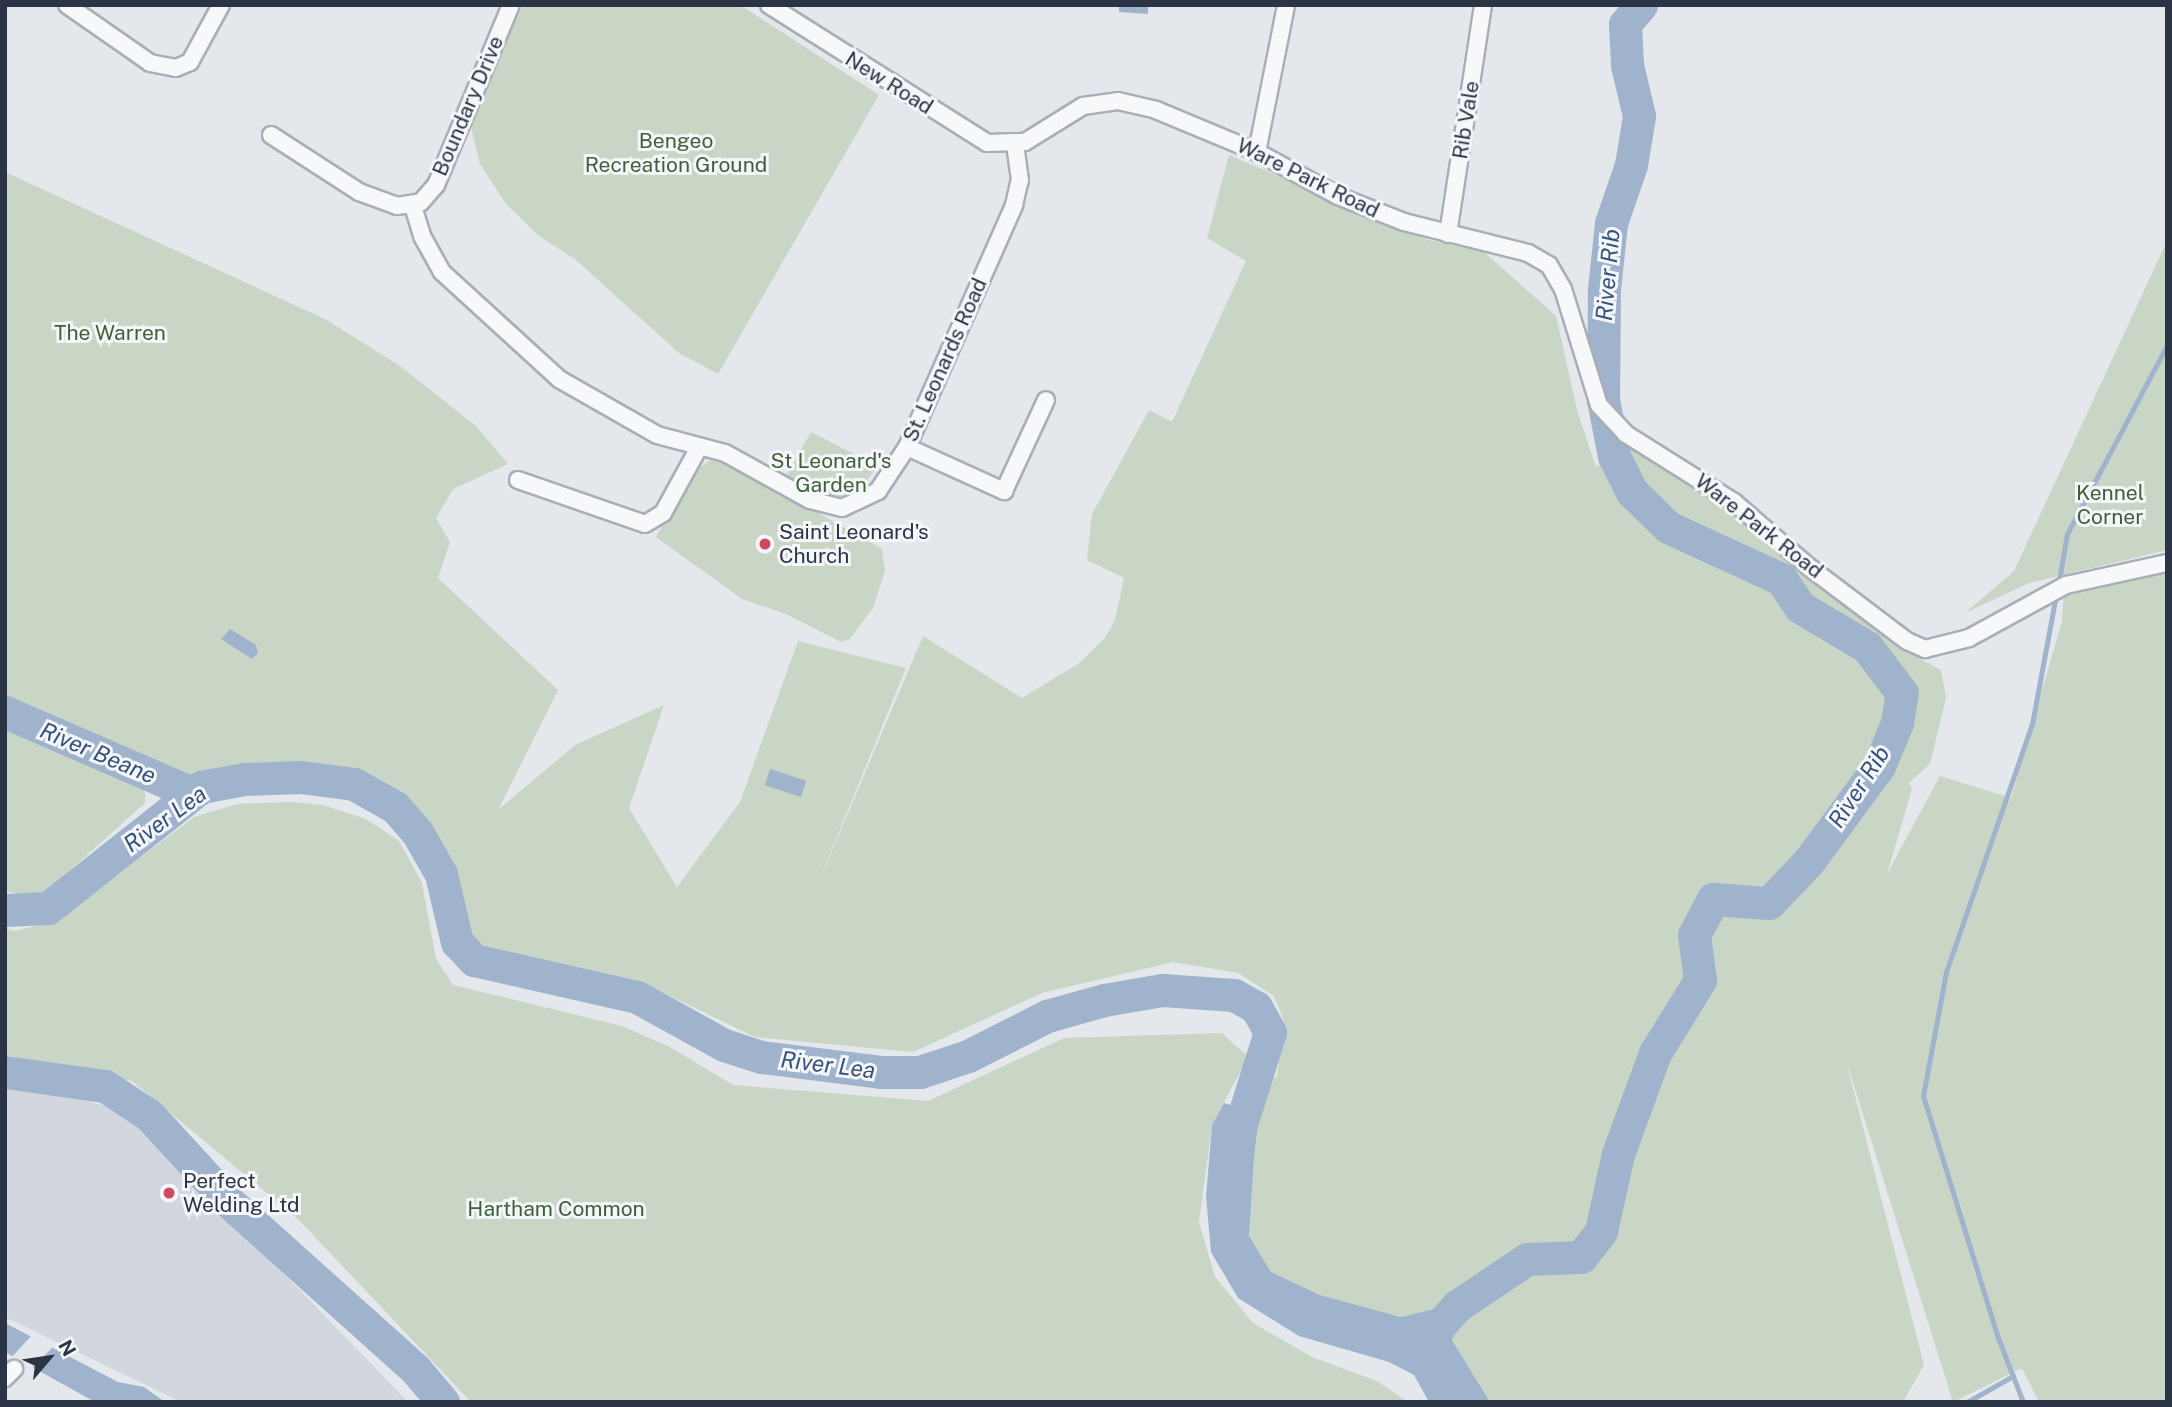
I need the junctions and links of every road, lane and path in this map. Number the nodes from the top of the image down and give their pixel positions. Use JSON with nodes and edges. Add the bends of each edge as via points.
{"nodes":[{"id":1,"x":67,"y":5,"type":"edge"},
{"id":2,"x":220,"y":5,"type":"edge"},
{"id":3,"x":511,"y":5,"type":"edge"},
{"id":4,"x":769,"y":5,"type":"edge"},
{"id":5,"x":1286,"y":5,"type":"edge"},
{"id":6,"x":1483,"y":5,"type":"edge"},
{"id":7,"x":271,"y":135,"type":"dead end"},
{"id":8,"x":1015,"y":145,"type":"junction"},
{"id":9,"x":1258,"y":152,"type":"junction"},
{"id":10,"x":413,"y":205,"type":"junction"},
{"id":11,"x":1448,"y":234,"type":"junction"},
{"id":12,"x":1046,"y":400,"type":"dead end"},
{"id":13,"x":906,"y":447,"type":"junction"},
{"id":14,"x":698,"y":449,"type":"junction"},
{"id":15,"x":518,"y":480,"type":"dead end"},
{"id":16,"x":2167,"y":564,"type":"edge"}],
"edges":[{"from":1,"to":2,"type":"street","via":[[150,63],[168,68],[190,62]]},
{"from":3,"to":10,"type":"street","name":"Boundary Drive","via":[[436,185]]},
{"from":4,"to":8,"type":"street","name":"New Road","via":[[975,137]]},
{"from":5,"to":9,"type":"street"},
{"from":6,"to":11,"type":"street","name":"Rib Vale"},
{"from":7,"to":10,"type":"street","via":[[359,192],[397,206]]},
{"from":8,"to":9,"type":"street","name":"Ware Park Road","via":[[1083,106],[1106,100],[1156,110]]},
{"from":8,"to":13,"type":"street","name":"St. Leonards Road","via":[[1020,180],[1014,205]]},
{"from":9,"to":11,"type":"street","name":"Ware Park Road","via":[[1338,197]]},
{"from":10,"to":14,"type":"street","name":"St. Leonards Road","via":[[422,236],[442,272],[515,343],[598,405],[657,435]]},
{"from":11,"to":16,"type":"street","name":"Ware Park Road","via":[[1528,253],[1549,265],[1563,289],[1599,405],[1626,434],[1734,502],[1809,567],[1907,641],[1925,649],[1969,638],[2066,585]]},
{"from":12,"to":13,"type":"street","via":[[1004,491]]},
{"from":13,"to":14,"type":"street","name":"St. Leonards Road","via":[[878,491],[842,508],[810,500],[724,453]]},
{"from":14,"to":15,"type":"street","via":[[663,513],[645,524]]}]}
